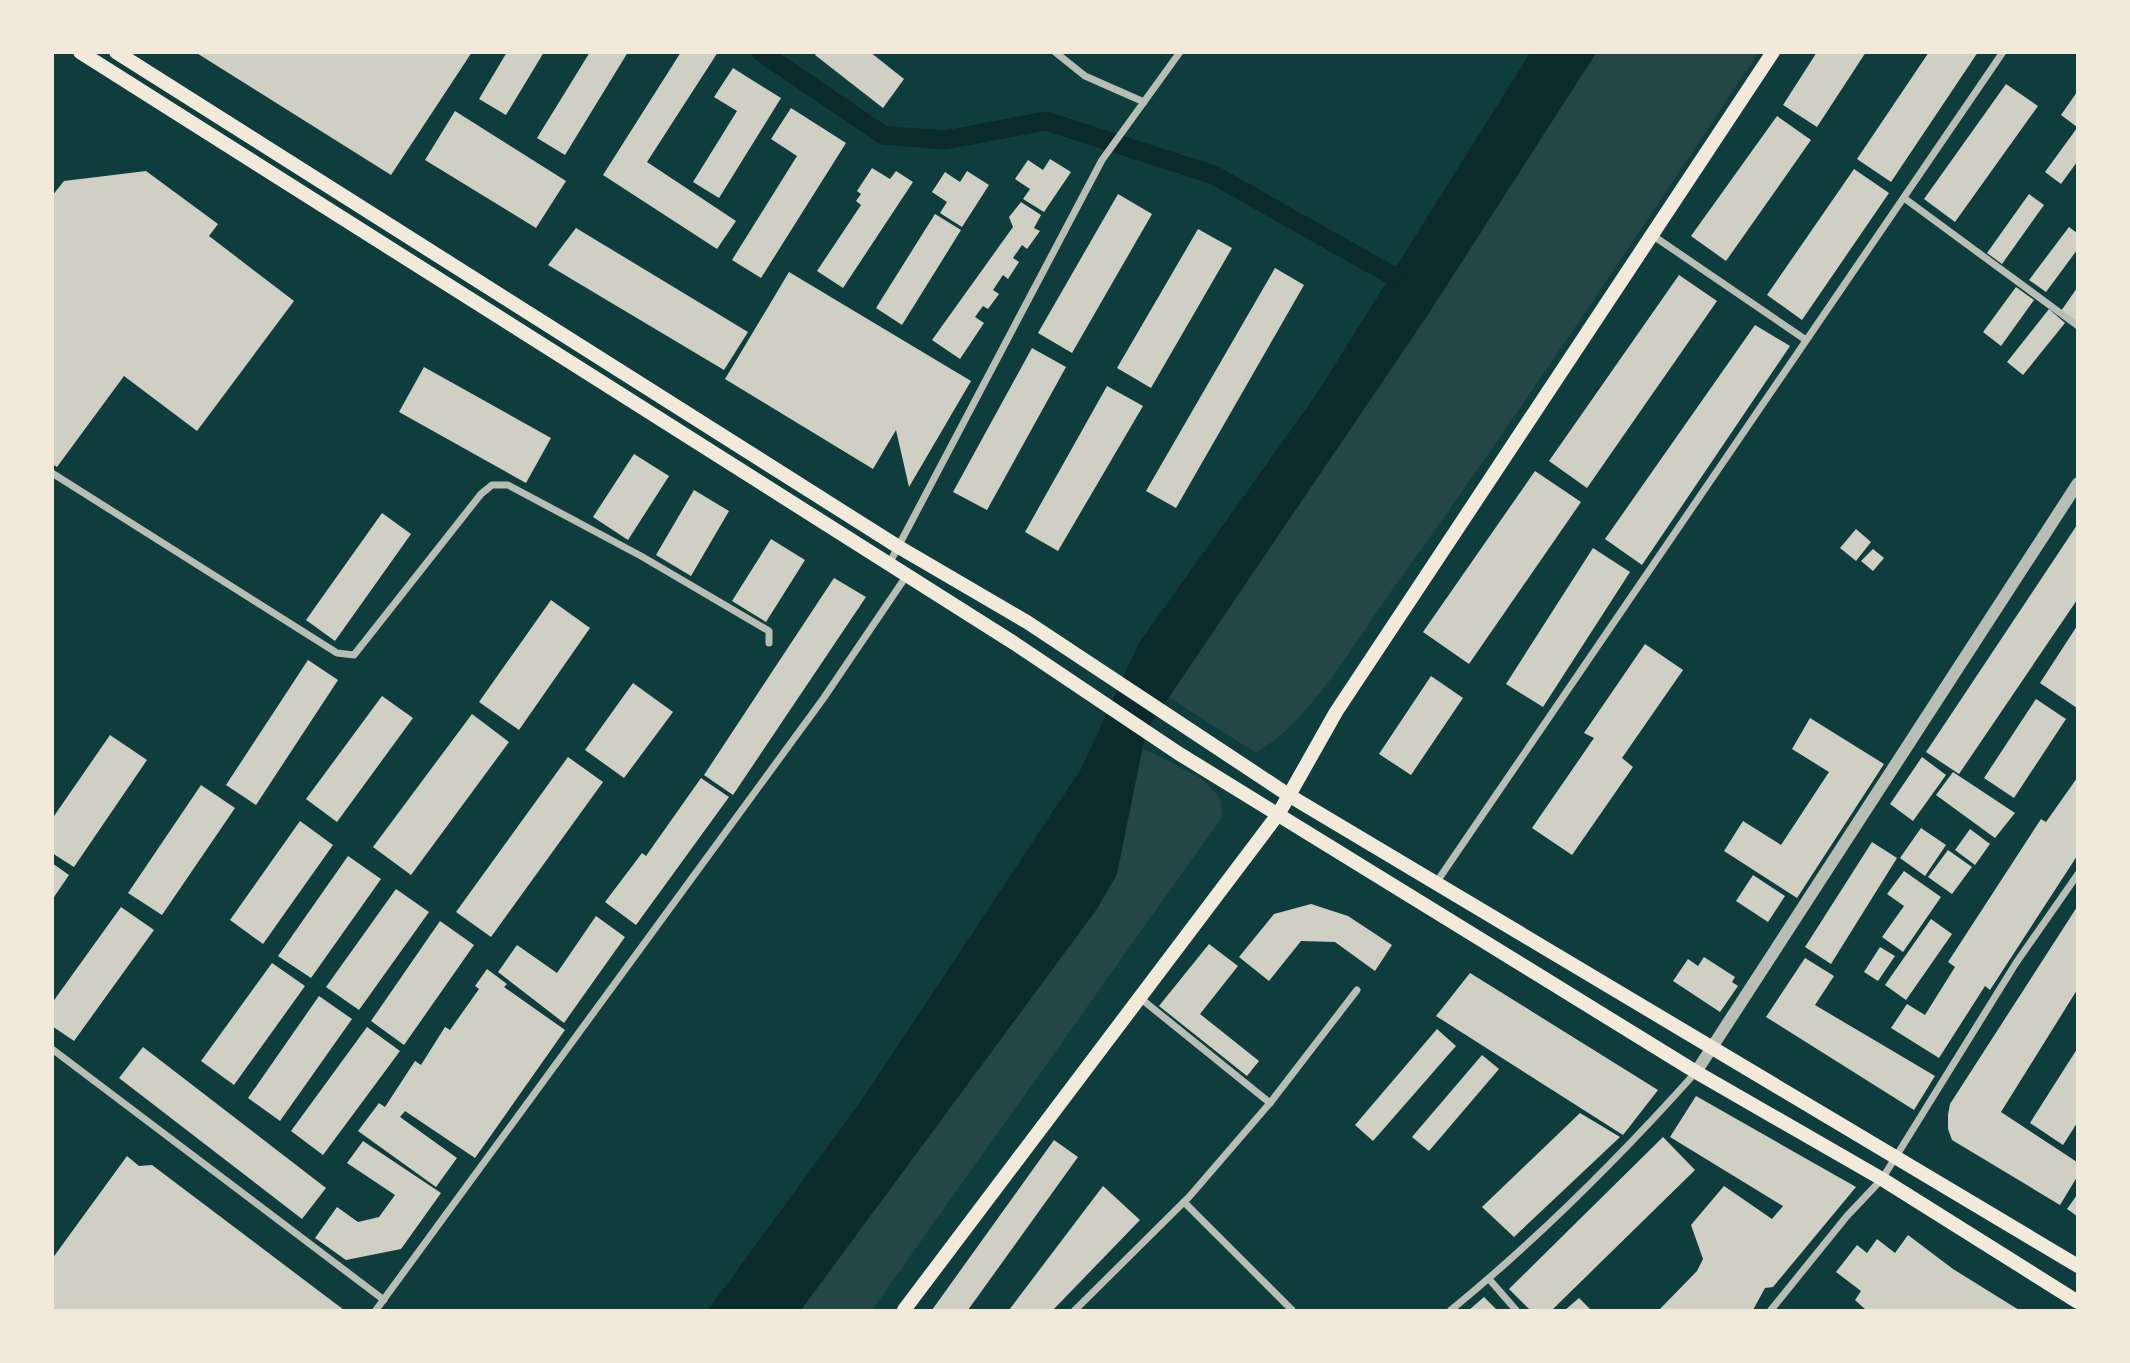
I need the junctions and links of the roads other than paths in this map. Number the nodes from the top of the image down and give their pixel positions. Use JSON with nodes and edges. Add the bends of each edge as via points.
{"nodes":[{"id":1,"x":80,"y":52,"type":"edge"},
{"id":2,"x":116,"y":52,"type":"edge"},
{"id":3,"x":1055,"y":52,"type":"edge"},
{"id":4,"x":1180,"y":52,"type":"edge"},
{"id":5,"x":1773,"y":52,"type":"edge"},
{"id":6,"x":2003,"y":52,"type":"edge"},
{"id":7,"x":1144,"y":102,"type":"junction"},
{"id":8,"x":1904,"y":198,"type":"junction"},
{"id":9,"x":1652,"y":235,"type":"junction"},
{"id":10,"x":2077,"y":326,"type":"edge"},
{"id":11,"x":1806,"y":340,"type":"junction"},
{"id":12,"x":52,"y":473,"type":"edge"},
{"id":13,"x":2077,"y":483,"type":"edge"},
{"id":14,"x":897,"y":546,"type":"junction"},
{"id":15,"x":888,"y":564,"type":"junction"},
{"id":16,"x":907,"y":575,"type":"junction"},
{"id":17,"x":769,"y":643,"type":"dead end"},
{"id":18,"x":1290,"y":796,"type":"junction"},
{"id":19,"x":1279,"y":813,"type":"junction"},
{"id":20,"x":2077,"y":874,"type":"edge"},
{"id":21,"x":1436,"y":883,"type":"junction"},
{"id":22,"x":1357,"y":990,"type":"dead end"},
{"id":23,"x":1140,"y":998,"type":"junction"},
{"id":24,"x":1713,"y":1048,"type":"junction"},
{"id":25,"x":52,"y":1049,"type":"edge"},
{"id":26,"x":1696,"y":1073,"type":"junction"},
{"id":27,"x":1270,"y":1103,"type":"junction"},
{"id":28,"x":1896,"y":1157,"type":"junction"},
{"id":29,"x":1882,"y":1179,"type":"junction"},
{"id":30,"x":1184,"y":1202,"type":"junction"},
{"id":31,"x":2077,"y":1266,"type":"edge"},
{"id":32,"x":1489,"y":1279,"type":"junction"},
{"id":33,"x":384,"y":1300,"type":"junction"},
{"id":34,"x":2077,"y":1302,"type":"edge"},
{"id":35,"x":376,"y":1311,"type":"edge"},
{"id":36,"x":904,"y":1311,"type":"edge"},
{"id":37,"x":1075,"y":1311,"type":"edge"},
{"id":38,"x":1292,"y":1311,"type":"edge"},
{"id":39,"x":1451,"y":1311,"type":"edge"},
{"id":40,"x":1516,"y":1311,"type":"edge"},
{"id":41,"x":1771,"y":1311,"type":"edge"}],
"edges":[{"from":1,"to":15,"type":"main road"},
{"from":2,"to":14,"type":"main road"},
{"from":3,"to":7,"type":"street","via":[[1085,76]]},
{"from":4,"to":7,"type":"street"},
{"from":5,"to":9,"type":"main road"},
{"from":6,"to":8,"type":"street"},
{"from":7,"to":14,"type":"street","via":[[1102,160]]},
{"from":8,"to":10,"type":"street"},
{"from":8,"to":11,"type":"street"},
{"from":9,"to":11,"type":"street"},
{"from":9,"to":18,"type":"main road","via":[[1336,712]]},
{"from":11,"to":21,"type":"street"},
{"from":12,"to":17,"type":"street","via":[[337,653],[354,655],[492,485],[508,485],[641,556],[769,631]]},
{"from":13,"to":24,"type":"street"},
{"from":14,"to":15,"type":"street"},
{"from":14,"to":18,"type":"main road","via":[[1027,622]]},
{"from":15,"to":16,"type":"main road"},
{"from":16,"to":19,"type":"main road","via":[[1178,753]]},
{"from":16,"to":33,"type":"street","via":[[807,721]]},
{"from":18,"to":19,"type":"main road"},
{"from":18,"to":21,"type":"main road"},
{"from":19,"to":23,"type":"main road"},
{"from":19,"to":26,"type":"main road"},
{"from":20,"to":28,"type":"street"},
{"from":21,"to":24,"type":"main road"},
{"from":22,"to":27,"type":"street"},
{"from":23,"to":27,"type":"street"},
{"from":23,"to":36,"type":"main road"},
{"from":24,"to":26,"type":"street"},
{"from":24,"to":28,"type":"main road"},
{"from":25,"to":33,"type":"street"},
{"from":26,"to":29,"type":"main road"},
{"from":26,"to":32,"type":"street","via":[[1633,1143]]},
{"from":27,"to":30,"type":"street"},
{"from":28,"to":29,"type":"street"},
{"from":28,"to":31,"type":"main road"},
{"from":29,"to":34,"type":"main road"},
{"from":29,"to":41,"type":"street"},
{"from":30,"to":37,"type":"street"},
{"from":30,"to":38,"type":"street"},
{"from":32,"to":39,"type":"street"},
{"from":32,"to":40,"type":"street"},
{"from":33,"to":35,"type":"street"}]}
